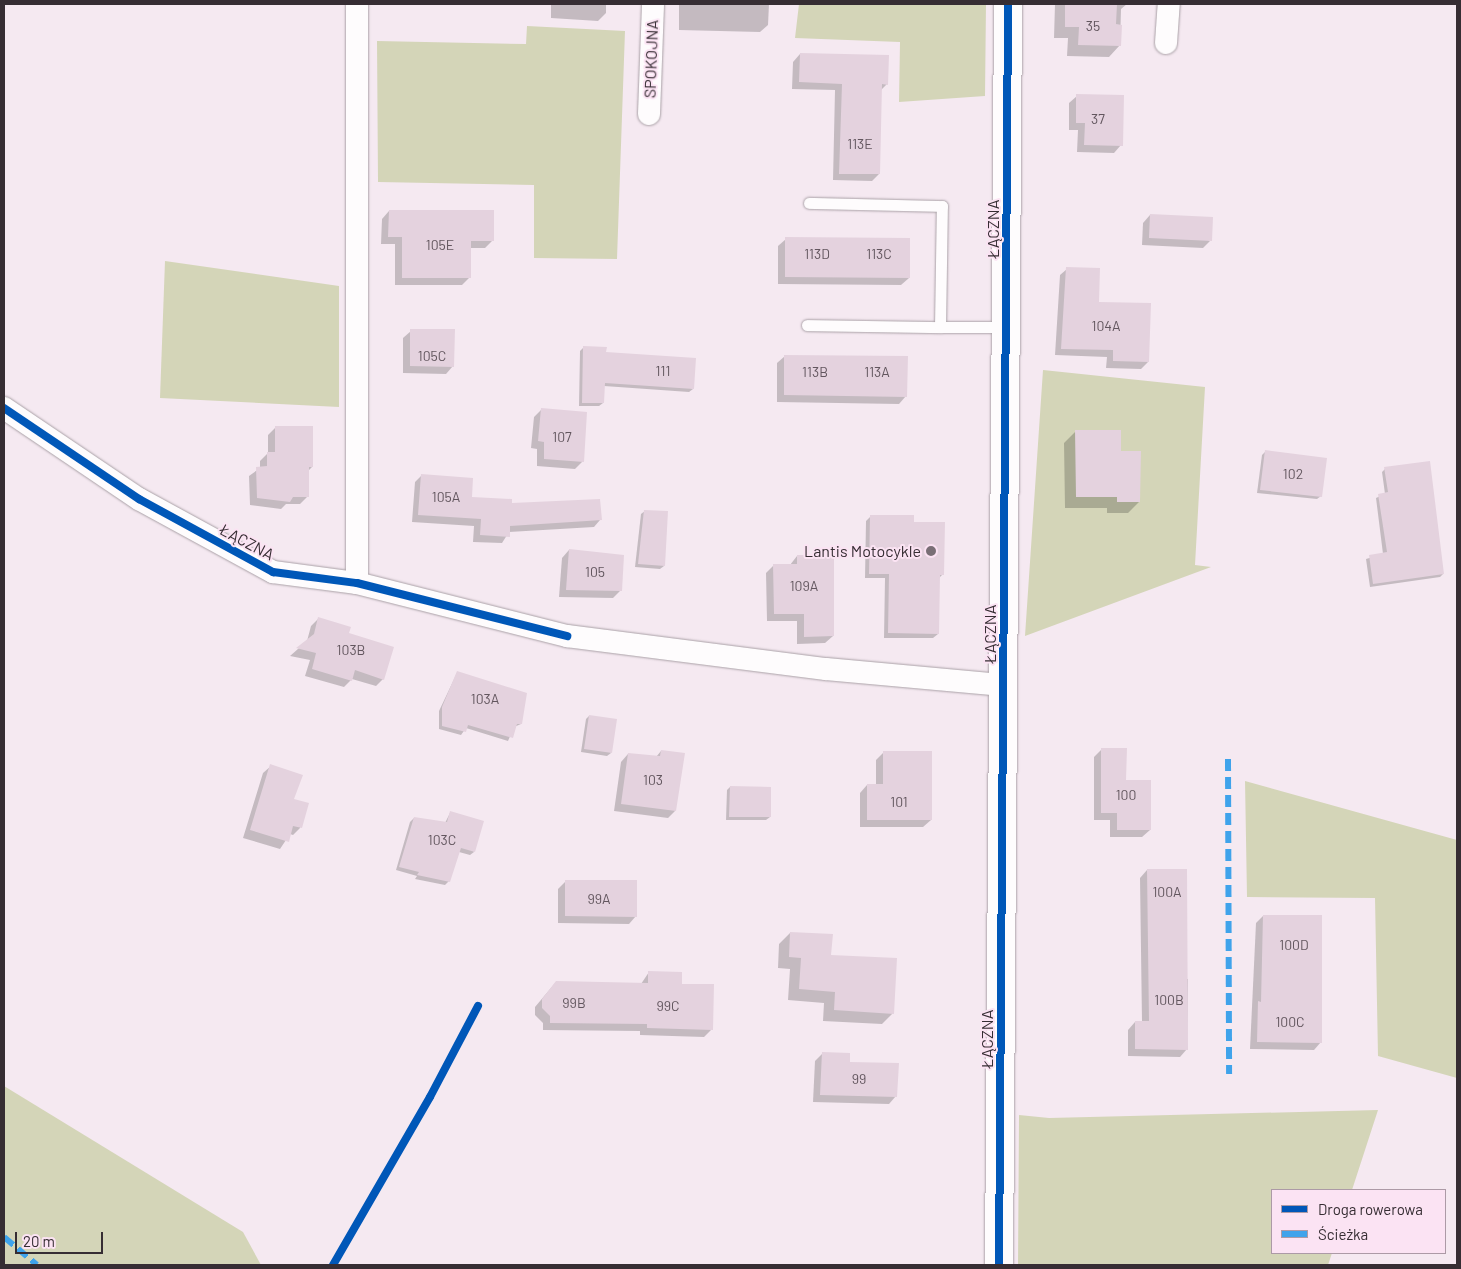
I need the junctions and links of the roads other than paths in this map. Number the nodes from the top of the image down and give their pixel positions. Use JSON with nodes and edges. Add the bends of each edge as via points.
{"nodes":[{"id":1,"x":357,"y":4,"type":"edge"},
{"id":2,"x":653,"y":4,"type":"edge"},
{"id":3,"x":1008,"y":4,"type":"edge"},
{"id":4,"x":1169,"y":4,"type":"edge"},
{"id":5,"x":1166,"y":43,"type":"dead end"},
{"id":6,"x":649,"y":114,"type":"dead end"},
{"id":7,"x":809,"y":203,"type":"dead end"},
{"id":8,"x":808,"y":326,"type":"dead end"},
{"id":9,"x":940,"y":327,"type":"junction"},
{"id":10,"x":1006,"y":327,"type":"junction"},
{"id":11,"x":4,"y":408,"type":"edge"},
{"id":12,"x":357,"y":583,"type":"junction"},
{"id":13,"x":1003,"y":684,"type":"junction"},
{"id":14,"x":999,"y":1265,"type":"edge"}],
"edges":[{"from":1,"to":12,"type":"street"},
{"from":2,"to":6,"type":"street","name":"SPOKOJNA"},
{"from":3,"to":10,"type":"street","name":"ŁĄCZNA"},
{"from":4,"to":5,"type":"street"},
{"from":7,"to":9,"type":"lane","via":[[942,206]]},
{"from":8,"to":9,"type":"lane"},
{"from":9,"to":10,"type":"lane"},
{"from":10,"to":13,"type":"street","name":"ŁĄCZNA"},
{"from":11,"to":12,"type":"street","name":"ŁĄCZNA","via":[[139,499],[273,572]]},
{"from":12,"to":13,"type":"street","name":"ŁĄCZNA","via":[[567,636],[826,669]]},
{"from":13,"to":14,"type":"street","name":"ŁĄCZNA"}]}
